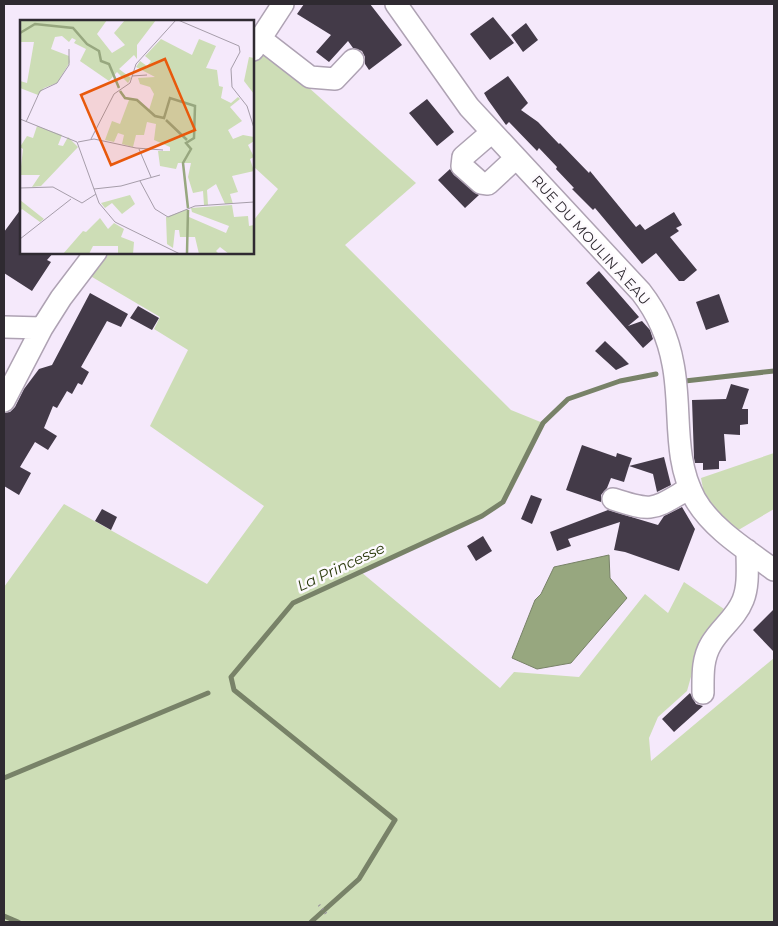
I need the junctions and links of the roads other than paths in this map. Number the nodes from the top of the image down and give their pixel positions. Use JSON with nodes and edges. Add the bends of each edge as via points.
{"nodes":[{"id":1,"x":283,"y":4,"type":"edge"},
{"id":2,"x":396,"y":4,"type":"edge"},
{"id":3,"x":256,"y":45,"type":"edge"},
{"id":4,"x":353,"y":60,"type":"dead end"},
{"id":5,"x":492,"y":132,"type":"junction"},
{"id":6,"x":516,"y":158,"type":"junction"},
{"id":7,"x":94,"y":254,"type":"edge"},
{"id":8,"x":4,"y":327,"type":"edge"},
{"id":9,"x":42,"y":328,"type":"junction"},
{"id":10,"x":4,"y":401,"type":"edge"},
{"id":11,"x":690,"y":488,"type":"junction"},
{"id":12,"x":613,"y":499,"type":"dead end"},
{"id":13,"x":747,"y":550,"type":"junction"},
{"id":14,"x":774,"y":570,"type":"edge"},
{"id":15,"x":703,"y":693,"type":"dead end"}],
"edges":[{"from":1,"to":3,"type":"street"},
{"from":2,"to":5,"type":"street","name":"RUE DU MOULIN À EAU","via":[[469,108]]},
{"from":3,"to":4,"type":"street","via":[[310,77],[334,79]]},
{"from":5,"to":6,"type":"street","name":"RUE DU MOULIN À EAU"},
{"from":5,"to":6,"type":"street","via":[[463,157],[462,166],[481,183],[488,184]]},
{"from":6,"to":11,"type":"street","name":"RUE DU MOULIN À EAU","via":[[656,312],[667,336],[674,366],[682,464]]},
{"from":7,"to":9,"type":"street"},
{"from":8,"to":9,"type":"street"},
{"from":9,"to":10,"type":"street"},
{"from":11,"to":12,"type":"street","via":[[653,509]]},
{"from":11,"to":13,"type":"street","name":"RUE DU MOULIN À EAU","via":[[703,511],[724,533]]},
{"from":13,"to":14,"type":"street","name":"RUE DU MOULIN À EAU"},
{"from":13,"to":15,"type":"street","via":[[744,598],[738,612],[712,643],[703,663]]}]}
